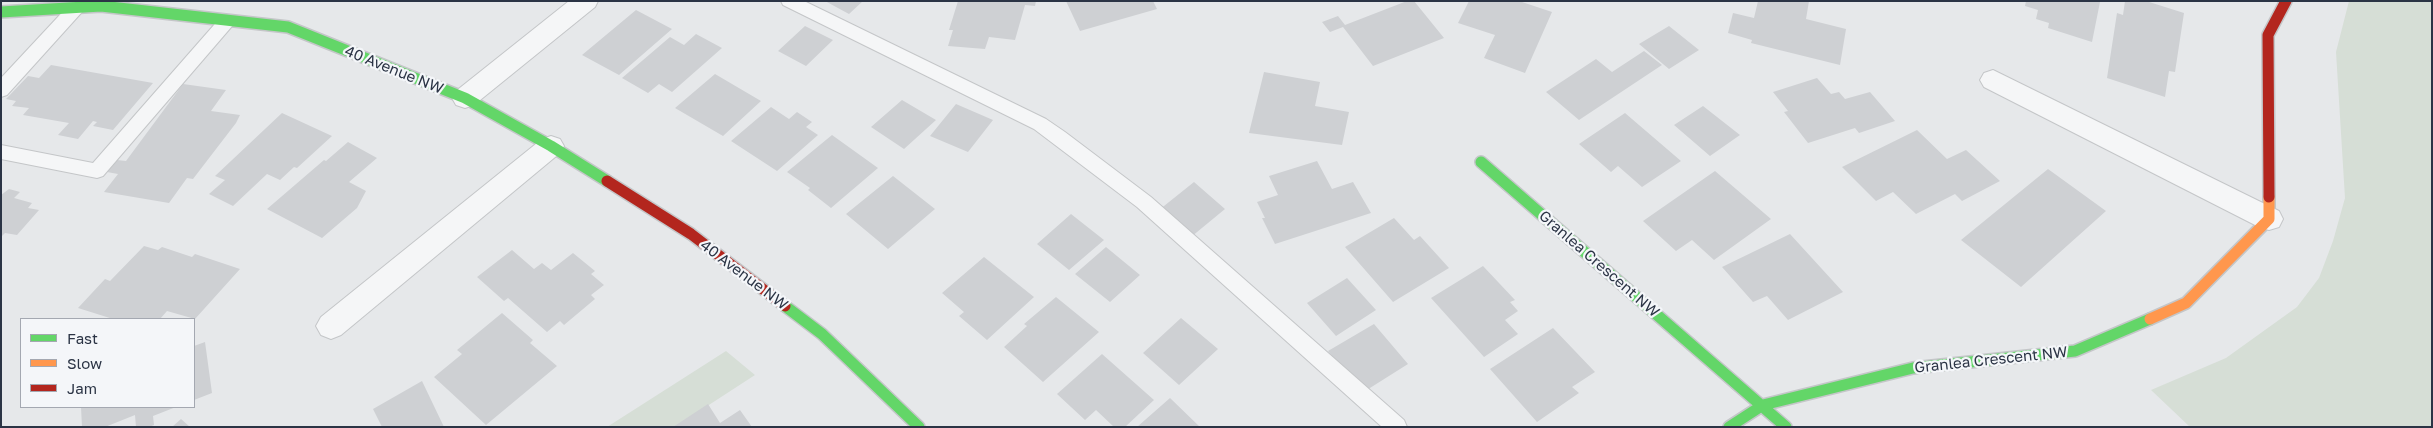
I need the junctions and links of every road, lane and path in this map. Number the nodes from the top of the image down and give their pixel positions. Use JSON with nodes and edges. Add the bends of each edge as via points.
{"nodes":[{"id":1,"x":586,"y":1,"type":"edge"},
{"id":2,"x":789,"y":1,"type":"edge"},
{"id":3,"x":2286,"y":1,"type":"edge"},
{"id":4,"x":76,"y":8,"type":"junction"},
{"id":5,"x":1,"y":12,"type":"edge"},
{"id":6,"x":227,"y":21,"type":"junction"},
{"id":7,"x":1993,"y":80,"type":"dead end"},
{"id":8,"x":1,"y":90,"type":"edge"},
{"id":9,"x":465,"y":98,"type":"junction"},
{"id":10,"x":551,"y":146,"type":"junction"},
{"id":11,"x":1,"y":152,"type":"edge"},
{"id":12,"x":1481,"y":162,"type":"dead end"},
{"id":13,"x":2269,"y":219,"type":"junction"},
{"id":14,"x":331,"y":326,"type":"dead end"},
{"id":15,"x":1763,"y":404,"type":"junction"},
{"id":16,"x":920,"y":427,"type":"edge"},
{"id":17,"x":1397,"y":427,"type":"edge"},
{"id":18,"x":1729,"y":427,"type":"edge"},
{"id":19,"x":1786,"y":427,"type":"edge"}],
"edges":[{"from":1,"to":9,"type":"street"},
{"from":2,"to":17,"type":"lane","via":[[1046,128],[1144,202]]},
{"from":3,"to":13,"type":"street","via":[[2268,35]]},
{"from":4,"to":5,"type":"street","name":"40 Avenue NW"},
{"from":4,"to":6,"type":"street","name":"40 Avenue NW","via":[[101,6]]},
{"from":4,"to":8,"type":"lane"},
{"from":6,"to":9,"type":"street","name":"40 Avenue NW","via":[[288,28]]},
{"from":6,"to":11,"type":"lane","via":[[97,171]]},
{"from":7,"to":13,"type":"street"},
{"from":9,"to":10,"type":"street","name":"40 Avenue NW"},
{"from":10,"to":14,"type":"street"},
{"from":10,"to":16,"type":"street","name":"40 Avenue NW","via":[[691,234],[822,334]]},
{"from":12,"to":15,"type":"street","name":"Granlea Crescent NW"},
{"from":13,"to":15,"type":"street","name":"Granlea Crescent NW","via":[[2186,303],[2075,351],[1913,368]]},
{"from":15,"to":18,"type":"street","name":"Granlea Crescent NW"},
{"from":15,"to":19,"type":"street","name":"Granlea Crescent NW"}]}
